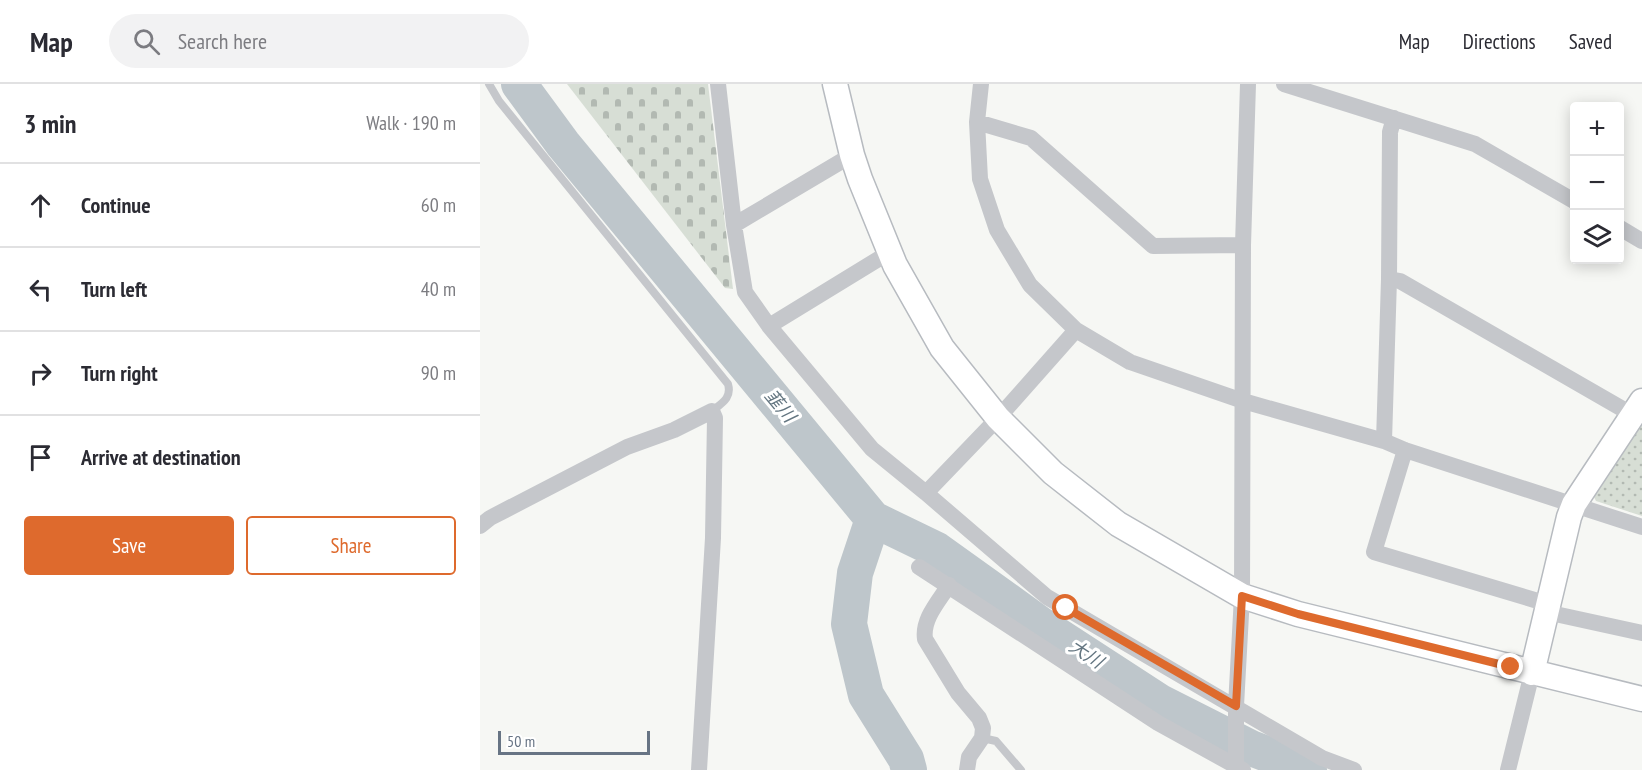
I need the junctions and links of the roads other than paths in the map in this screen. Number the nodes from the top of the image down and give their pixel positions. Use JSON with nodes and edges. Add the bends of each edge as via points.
{"nodes":[{"id":1,"x":489,"y":84,"type":"edge"},
{"id":2,"x":718,"y":84,"type":"edge"},
{"id":3,"x":835,"y":84,"type":"edge"},
{"id":4,"x":981,"y":84,"type":"edge"},
{"id":5,"x":1248,"y":84,"type":"edge"},
{"id":6,"x":1284,"y":84,"type":"edge"},
{"id":7,"x":1395,"y":118,"type":"junction"},
{"id":8,"x":977,"y":122,"type":"junction"},
{"id":9,"x":852,"y":155,"type":"junction"},
{"id":10,"x":1570,"y":198,"type":"edge"},
{"id":11,"x":734,"y":225,"type":"junction"},
{"id":12,"x":1624,"y":230,"type":"edge"},
{"id":13,"x":1642,"y":241,"type":"edge"},
{"id":14,"x":1243,"y":245,"type":"junction"},
{"id":15,"x":890,"y":252,"type":"junction"},
{"id":16,"x":1389,"y":279,"type":"junction"},
{"id":17,"x":769,"y":326,"type":"junction"},
{"id":18,"x":1076,"y":330,"type":"junction"},
{"id":19,"x":1243,"y":401,"type":"junction"},
{"id":20,"x":1637,"y":408,"type":"edge"},
{"id":21,"x":712,"y":411,"type":"junction"},
{"id":22,"x":998,"y":418,"type":"junction"},
{"id":23,"x":1384,"y":441,"type":"junction"},
{"id":24,"x":1405,"y":450,"type":"junction"},
{"id":25,"x":926,"y":493,"type":"junction"},
{"id":26,"x":1574,"y":504,"type":"junction"},
{"id":27,"x":480,"y":526,"type":"edge"},
{"id":28,"x":1642,"y":527,"type":"edge"},
{"id":29,"x":919,"y":567,"type":"dead end"},
{"id":30,"x":949,"y":585,"type":"junction"},
{"id":31,"x":1242,"y":596,"type":"junction"},
{"id":32,"x":1547,"y":608,"type":"junction"},
{"id":33,"x":1642,"y":633,"type":"edge"},
{"id":34,"x":1533,"y":673,"type":"junction"},
{"id":35,"x":1642,"y":699,"type":"edge"},
{"id":36,"x":1236,"y":712,"type":"junction"},
{"id":37,"x":982,"y":738,"type":"junction"},
{"id":38,"x":1238,"y":766,"type":"edge"},
{"id":39,"x":699,"y":770,"type":"edge"},
{"id":40,"x":967,"y":770,"type":"edge"},
{"id":41,"x":1022,"y":770,"type":"edge"},
{"id":42,"x":1354,"y":770,"type":"edge"},
{"id":43,"x":1508,"y":770,"type":"edge"}],
"edges":[{"from":1,"to":21,"type":"lane","via":[[728,384],[728,398]]},
{"from":2,"to":11,"type":"street"},
{"from":3,"to":9,"type":"street"},
{"from":4,"to":8,"type":"street"},
{"from":5,"to":14,"type":"street"},
{"from":6,"to":7,"type":"street"},
{"from":7,"to":10,"type":"street","via":[[1475,144]]},
{"from":7,"to":16,"type":"street","via":[[1390,132]]},
{"from":8,"to":14,"type":"street","via":[[1031,138],[1153,246]]},
{"from":8,"to":18,"type":"street","via":[[980,178],[997,230],[1030,285]]},
{"from":9,"to":11,"type":"street"},
{"from":9,"to":15,"type":"street"},
{"from":11,"to":17,"type":"street","via":[[745,292]]},
{"from":12,"to":13,"type":"street"},
{"from":14,"to":19,"type":"street"},
{"from":15,"to":17,"type":"street"},
{"from":15,"to":22,"type":"street","via":[[942,348]]},
{"from":16,"to":20,"type":"street","via":[[1401,281]]},
{"from":16,"to":23,"type":"street"},
{"from":17,"to":25,"type":"street","via":[[872,449]]},
{"from":18,"to":19,"type":"street","via":[[1130,362]]},
{"from":18,"to":22,"type":"street"},
{"from":19,"to":23,"type":"street"},
{"from":19,"to":31,"type":"street"},
{"from":20,"to":26,"type":"street"},
{"from":21,"to":27,"type":"street","via":[[627,447]]},
{"from":21,"to":39,"type":"street","via":[[716,418],[712,538]]},
{"from":22,"to":25,"type":"street"},
{"from":22,"to":31,"type":"street","via":[[1053,473],[1118,524]]},
{"from":23,"to":24,"type":"street"},
{"from":24,"to":26,"type":"street"},
{"from":24,"to":32,"type":"street","via":[[1374,552]]},
{"from":25,"to":36,"type":"street","via":[[1047,597]]},
{"from":26,"to":28,"type":"street"},
{"from":26,"to":32,"type":"street"},
{"from":29,"to":30,"type":"street"},
{"from":30,"to":37,"type":"street","via":[[927,620],[925,639],[958,693],[979,718]]},
{"from":30,"to":38,"type":"street","via":[[1158,723]]},
{"from":31,"to":34,"type":"street","via":[[1298,614]]},
{"from":31,"to":36,"type":"street"},
{"from":32,"to":33,"type":"street"},
{"from":32,"to":34,"type":"street"},
{"from":34,"to":35,"type":"street"},
{"from":34,"to":43,"type":"street"},
{"from":36,"to":38,"type":"street"},
{"from":36,"to":42,"type":"street","via":[[1322,758]]},
{"from":37,"to":40,"type":"street","via":[[969,757]]},
{"from":37,"to":41,"type":"lane","via":[[996,741]]}]}
